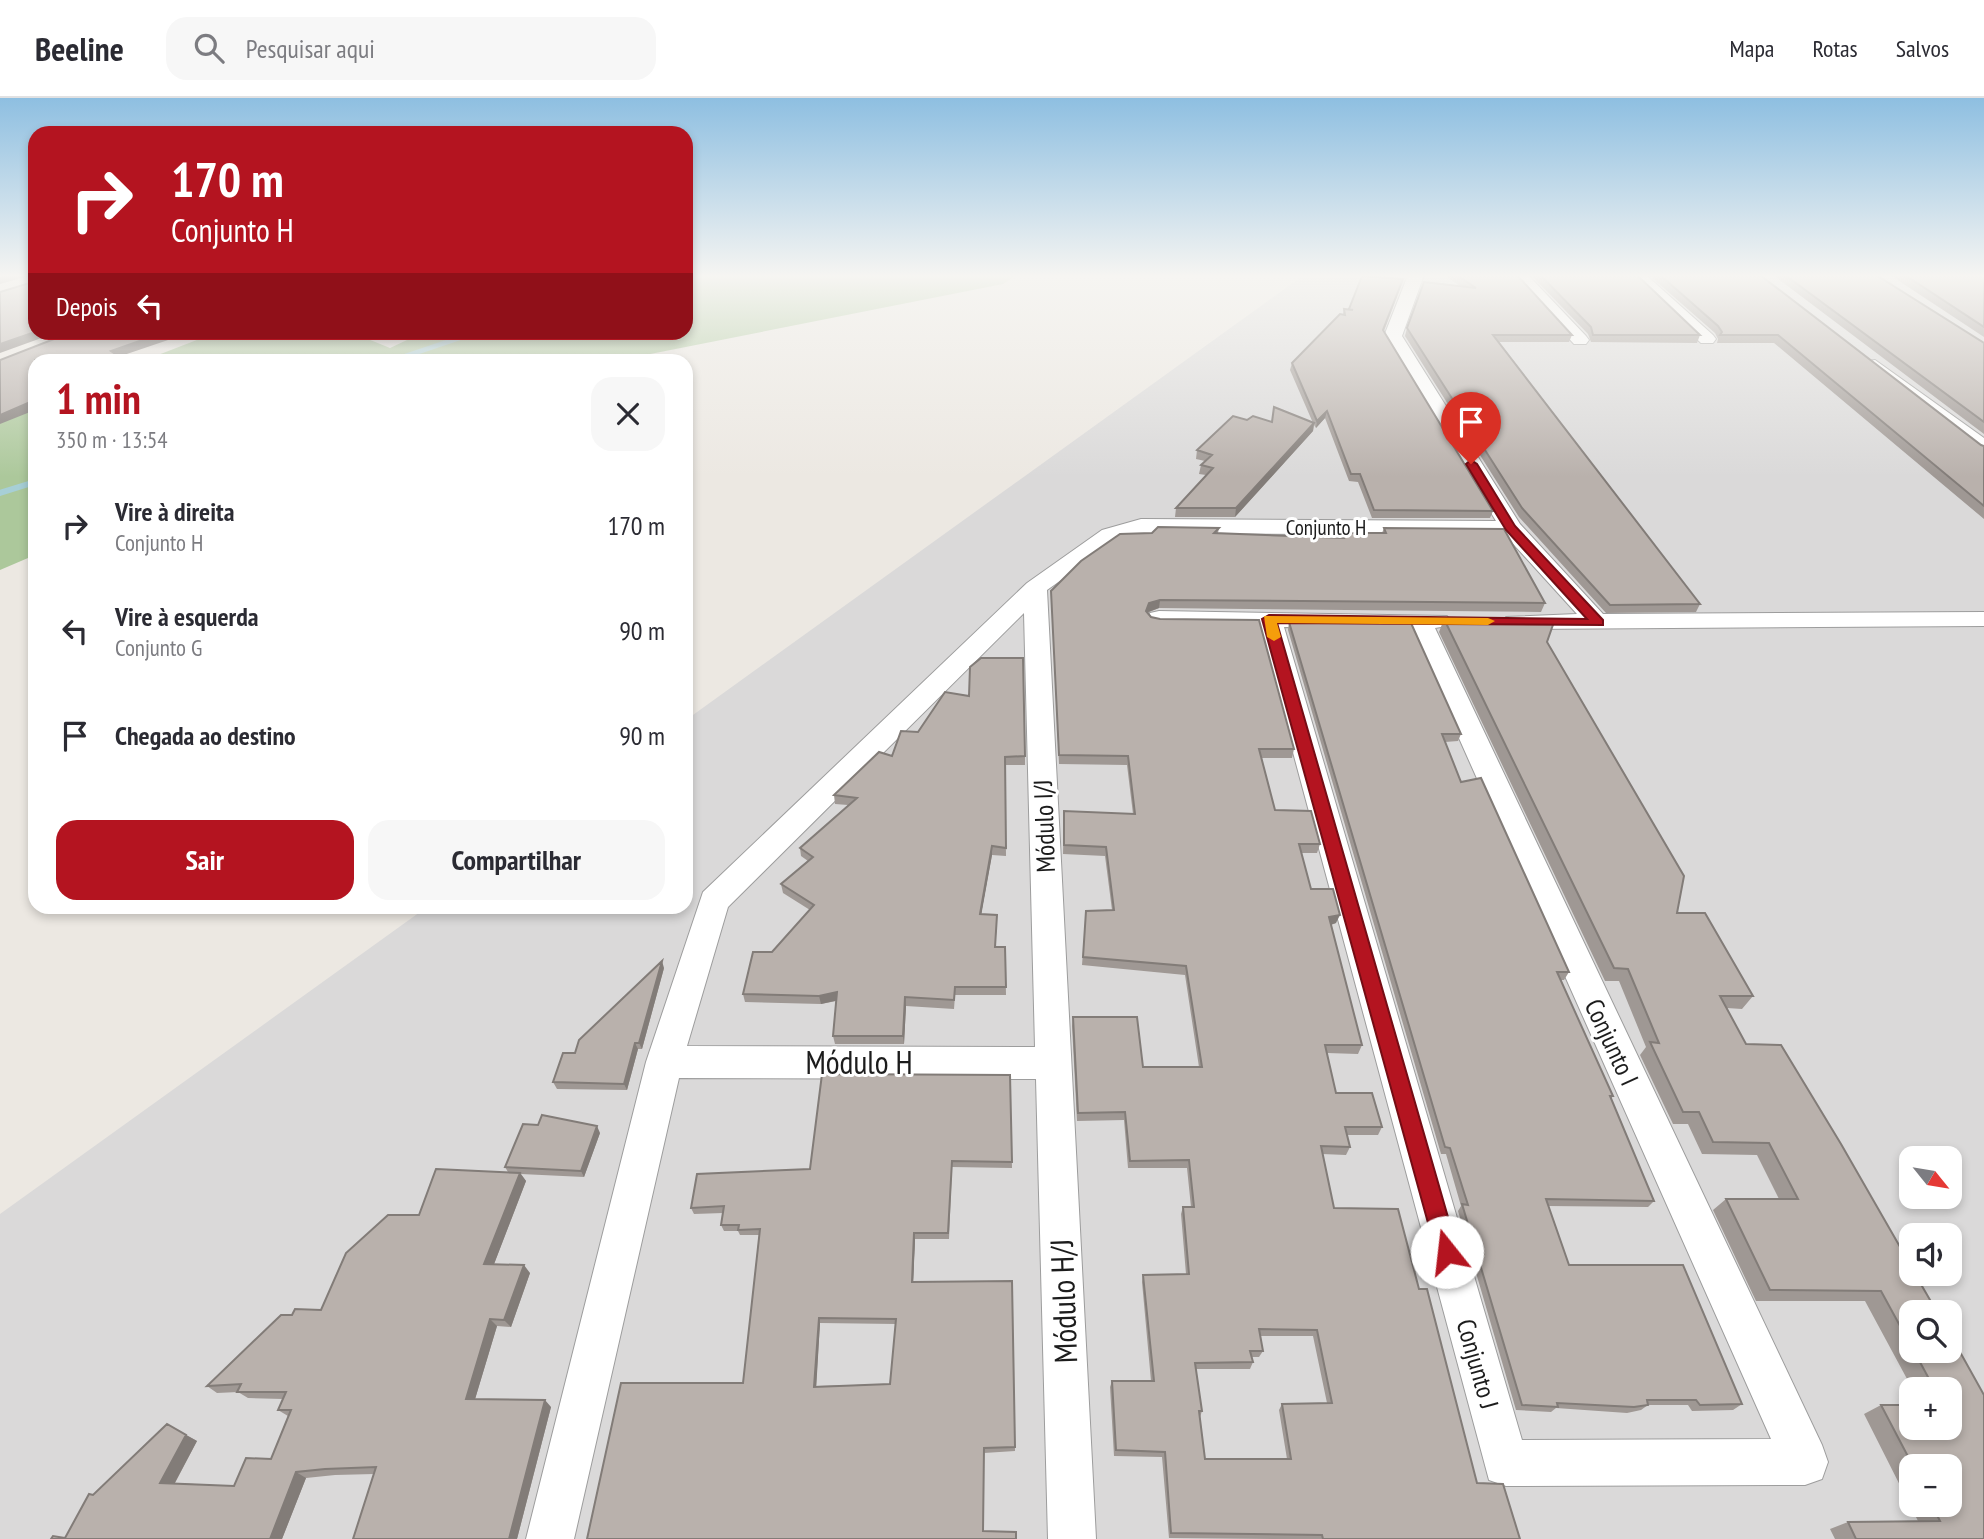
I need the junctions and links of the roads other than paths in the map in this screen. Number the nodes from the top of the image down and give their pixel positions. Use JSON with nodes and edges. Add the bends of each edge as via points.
{"nodes":[{"id":1,"x":1397,"y":342,"type":"edge"},
{"id":2,"x":1866,"y":357,"type":"edge"},
{"id":3,"x":1984,"y":447,"type":"edge"},
{"id":4,"x":1511,"y":528,"type":"junction"},
{"id":5,"x":1035,"y":589,"type":"junction"},
{"id":6,"x":1159,"y":618,"type":"edge"},
{"id":7,"x":1269,"y":619,"type":"junction"},
{"id":8,"x":1984,"y":619,"type":"edge"},
{"id":9,"x":1419,"y":621,"type":"junction"},
{"id":10,"x":1461,"y":621,"type":"edge"},
{"id":11,"x":1488,"y":621,"type":"edge"},
{"id":12,"x":1598,"y":623,"type":"junction"},
{"id":13,"x":664,"y":1062,"type":"junction"},
{"id":14,"x":1054,"y":1063,"type":"junction"},
{"id":15,"x":1805,"y":1462,"type":"joint"},
{"id":16,"x":550,"y":1539,"type":"edge"},
{"id":17,"x":1072,"y":1539,"type":"edge"}],
"edges":[{"from":1,"to":4,"type":"street"},
{"from":2,"to":3,"type":"street"},
{"from":4,"to":5,"type":"street","name":"Conjunto H","via":[[1141,526],[1110,535]]},
{"from":4,"to":12,"type":"street"},
{"from":5,"to":13,"type":"street","name":"Conjunto H","via":[[714,901]]},
{"from":5,"to":14,"type":"street","name":"Módulo I/J"},
{"from":6,"to":7,"type":"street"},
{"from":7,"to":9,"type":"street"},
{"from":7,"to":15,"type":"street","name":"Conjunto J","via":[[1506,1463]]},
{"from":8,"to":12,"type":"street"},
{"from":9,"to":10,"type":"street"},
{"from":9,"to":15,"type":"street","name":"Conjunto I"},
{"from":11,"to":12,"type":"street"},
{"from":13,"to":14,"type":"street","name":"Módulo H"},
{"from":13,"to":16,"type":"street","name":"Conjunto H"},
{"from":14,"to":17,"type":"street","name":"Módulo H/J"}]}
